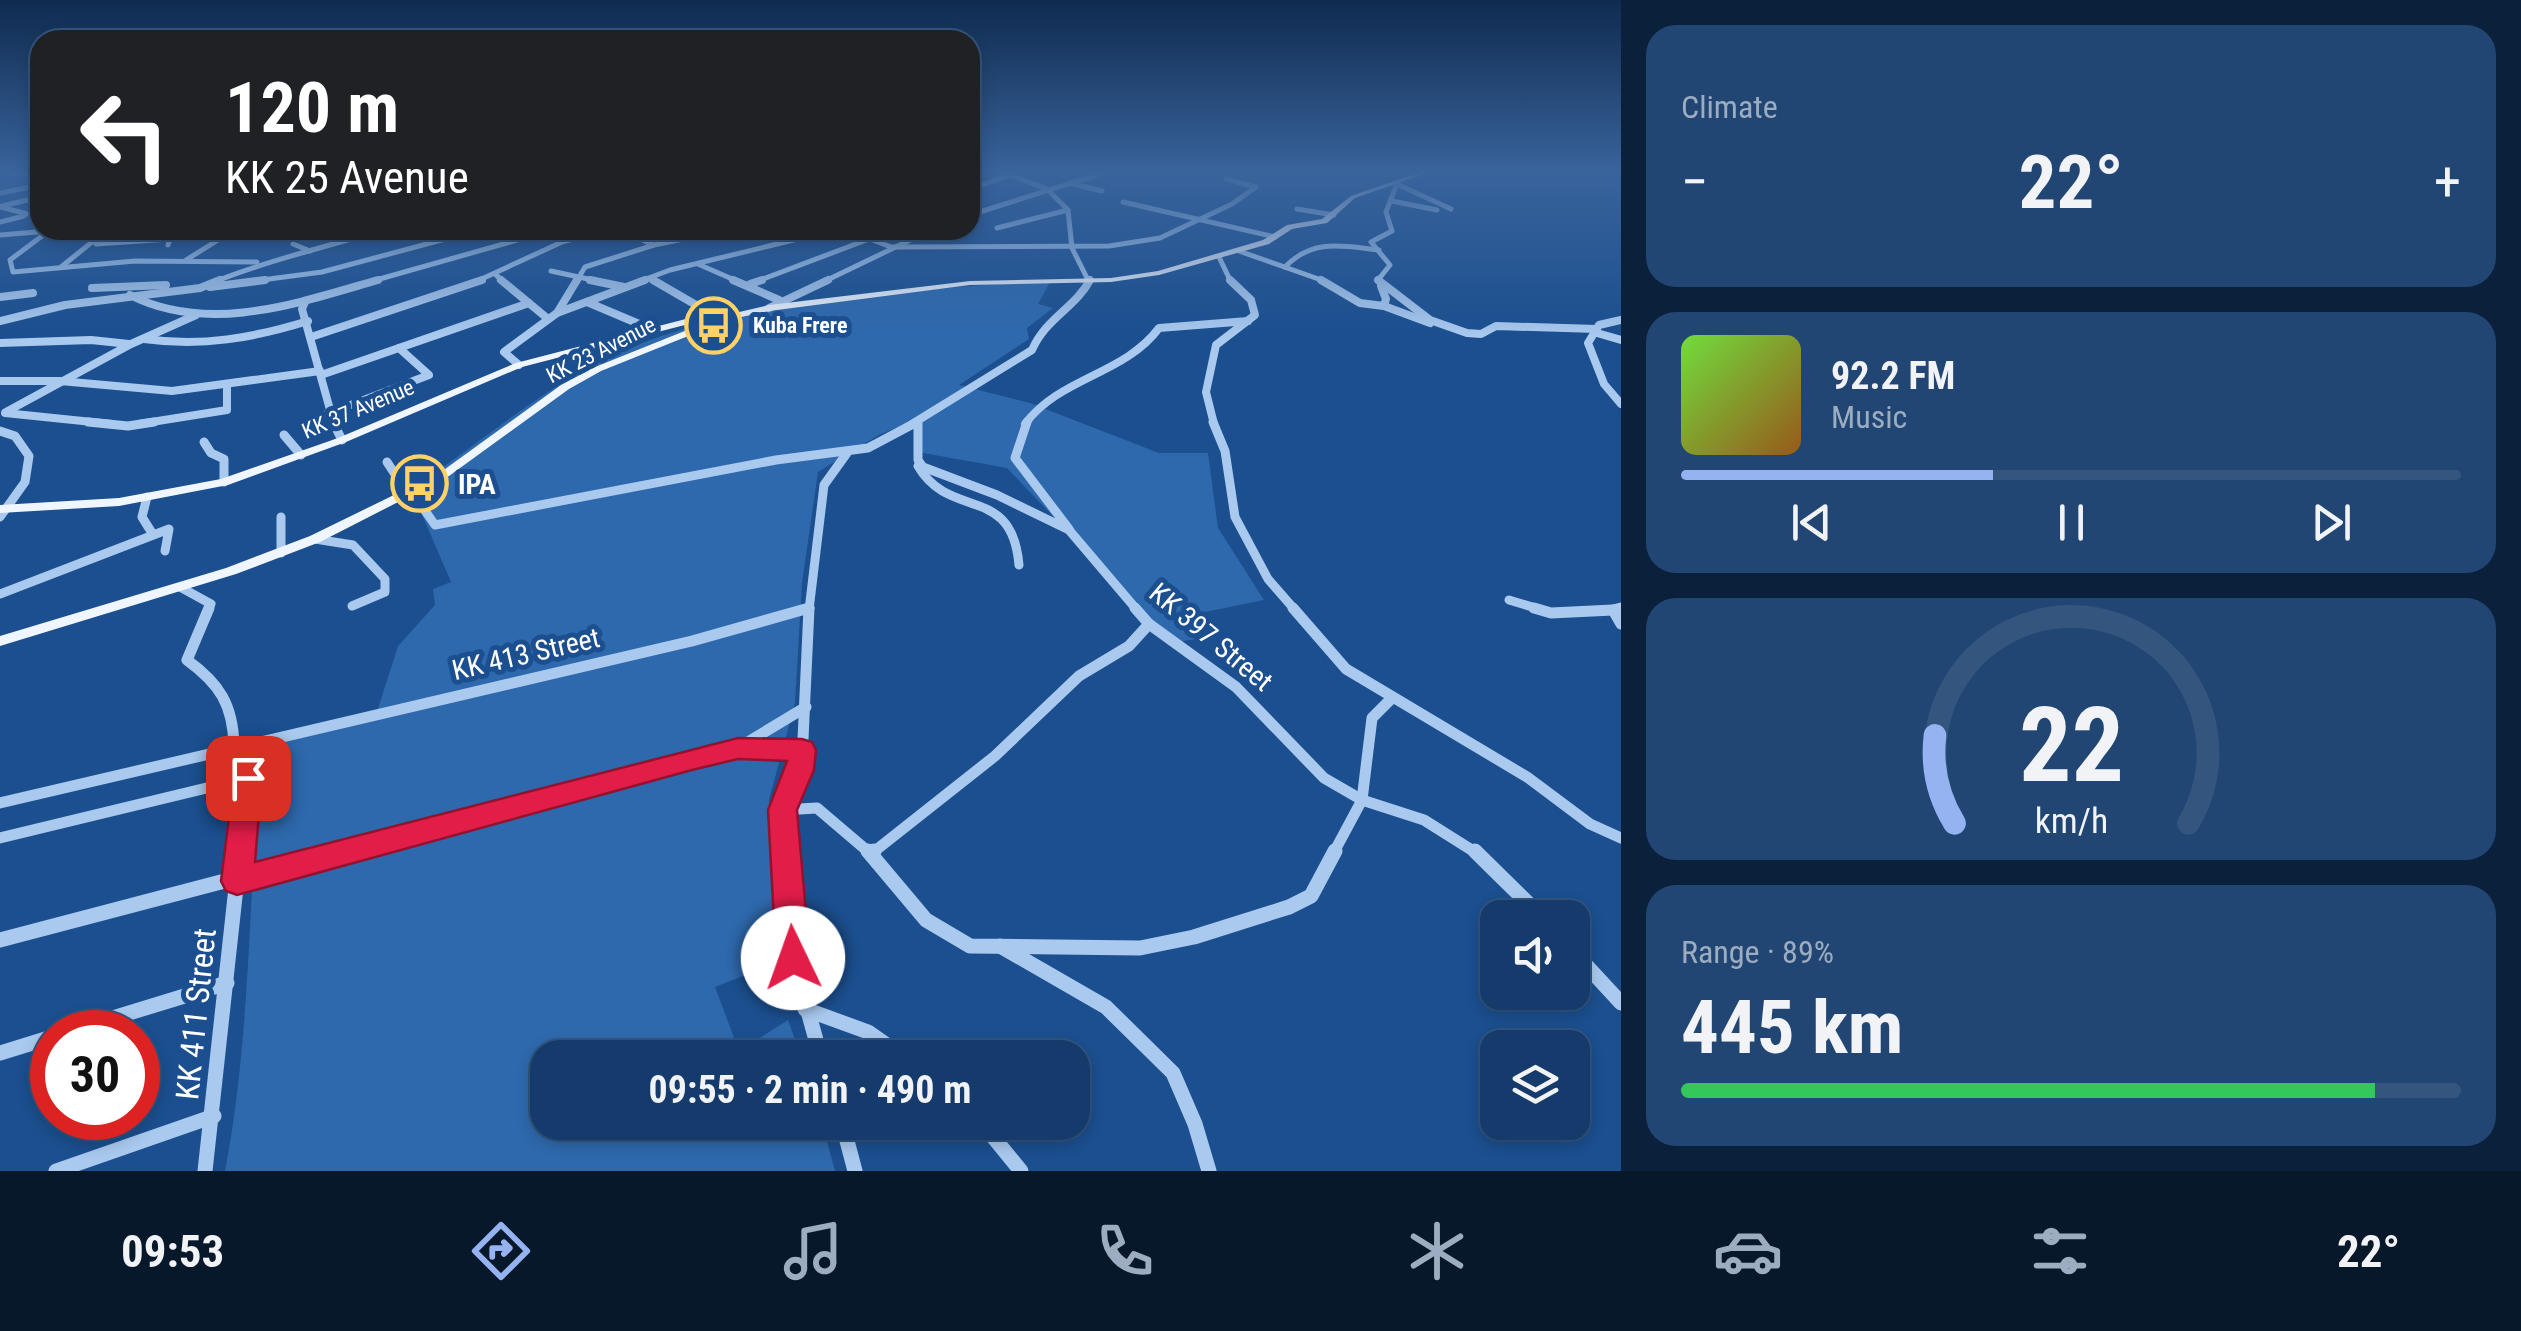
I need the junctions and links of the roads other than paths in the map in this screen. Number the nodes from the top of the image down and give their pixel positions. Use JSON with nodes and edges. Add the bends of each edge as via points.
{"nodes":[{"id":1,"x":1001,"y":227,"type":"edge"},
{"id":2,"x":1070,"y":227,"type":"edge"},
{"id":3,"x":1185,"y":227,"type":"edge"},
{"id":4,"x":1229,"y":227,"type":"edge"},
{"id":5,"x":1293,"y":227,"type":"edge"},
{"id":6,"x":1391,"y":227,"type":"edge"},
{"id":7,"x":996,"y":228,"type":"dead end"},
{"id":8,"x":30,"y":232,"type":"edge"},
{"id":9,"x":0,"y":235,"type":"edge"},
{"id":10,"x":1275,"y":237,"type":"junction"},
{"id":11,"x":37,"y":240,"type":"edge"},
{"id":12,"x":96,"y":240,"type":"edge"},
{"id":13,"x":111,"y":240,"type":"edge"},
{"id":14,"x":157,"y":240,"type":"edge"},
{"id":15,"x":170,"y":240,"type":"edge"},
{"id":16,"x":216,"y":240,"type":"edge"},
{"id":17,"x":350,"y":240,"type":"edge"},
{"id":18,"x":439,"y":240,"type":"edge"},
{"id":19,"x":515,"y":240,"type":"edge"},
{"id":20,"x":542,"y":240,"type":"edge"},
{"id":21,"x":567,"y":240,"type":"edge"},
{"id":22,"x":643,"y":240,"type":"edge"},
{"id":23,"x":679,"y":240,"type":"edge"},
{"id":24,"x":792,"y":240,"type":"edge"},
{"id":25,"x":866,"y":240,"type":"edge"},
{"id":26,"x":872,"y":240,"type":"edge"},
{"id":27,"x":907,"y":240,"type":"edge"},
{"id":28,"x":293,"y":244,"type":"dead end"},
{"id":29,"x":91,"y":245,"type":"junction"},
{"id":30,"x":168,"y":245,"type":"dead end"},
{"id":31,"x":654,"y":245,"type":"junction"},
{"id":32,"x":891,"y":247,"type":"junction"},
{"id":33,"x":1072,"y":248,"type":"junction"},
{"id":34,"x":1239,"y":250,"type":"junction"},
{"id":35,"x":1379,"y":250,"type":"junction"},
{"id":36,"x":311,"y":252,"type":"junction"},
{"id":37,"x":540,"y":252,"type":"junction"},
{"id":38,"x":376,"y":256,"type":"junction"},
{"id":39,"x":1219,"y":257,"type":"junction"},
{"id":40,"x":186,"y":260,"type":"junction"},
{"id":41,"x":262,"y":262,"type":"junction"},
{"id":42,"x":697,"y":263,"type":"junction"},
{"id":43,"x":1285,"y":266,"type":"junction"},
{"id":44,"x":58,"y":269,"type":"junction"},
{"id":45,"x":551,"y":271,"type":"dead end"},
{"id":46,"x":12,"y":272,"type":"junction"},
{"id":47,"x":394,"y":275,"type":"junction"},
{"id":48,"x":496,"y":275,"type":"junction"},
{"id":49,"x":0,"y":276,"type":"edge"},
{"id":50,"x":579,"y":278,"type":"junction"},
{"id":51,"x":650,"y":278,"type":"junction"},
{"id":52,"x":1090,"y":280,"type":"junction"},
{"id":53,"x":1378,"y":280,"type":"junction"},
{"id":54,"x":750,"y":284,"type":"junction"},
{"id":55,"x":625,"y":287,"type":"junction"},
{"id":56,"x":92,"y":288,"type":"dead end"},
{"id":57,"x":200,"y":288,"type":"junction"},
{"id":58,"x":184,"y":289,"type":"junction"},
{"id":59,"x":33,"y":293,"type":"dead end"},
{"id":60,"x":130,"y":294,"type":"junction"},
{"id":61,"x":0,"y":297,"type":"edge"},
{"id":62,"x":779,"y":300,"type":"junction"},
{"id":63,"x":586,"y":302,"type":"junction"},
{"id":64,"x":529,"y":304,"type":"junction"},
{"id":65,"x":304,"y":305,"type":"junction"},
{"id":66,"x":1384,"y":306,"type":"junction"},
{"id":67,"x":769,"y":308,"type":"junction"},
{"id":68,"x":168,"y":309,"type":"junction"},
{"id":69,"x":557,"y":312,"type":"junction"},
{"id":70,"x":196,"y":315,"type":"junction"},
{"id":71,"x":720,"y":317,"type":"junction"},
{"id":72,"x":546,"y":318,"type":"junction"},
{"id":73,"x":1621,"y":320,"type":"edge"},
{"id":74,"x":0,"y":321,"type":"edge"},
{"id":75,"x":308,"y":321,"type":"junction"},
{"id":76,"x":1250,"y":321,"type":"junction"},
{"id":77,"x":1445,"y":326,"type":"junction"},
{"id":78,"x":650,"y":329,"type":"junction"},
{"id":79,"x":1597,"y":331,"type":"junction"},
{"id":80,"x":314,"y":336,"type":"junction"},
{"id":81,"x":143,"y":338,"type":"junction"},
{"id":82,"x":1621,"y":340,"type":"edge"},
{"id":83,"x":0,"y":343,"type":"edge"},
{"id":84,"x":132,"y":344,"type":"junction"},
{"id":85,"x":399,"y":348,"type":"junction"},
{"id":86,"x":519,"y":365,"type":"junction"},
{"id":87,"x":320,"y":373,"type":"junction"},
{"id":88,"x":60,"y":381,"type":"junction"},
{"id":89,"x":0,"y":382,"type":"edge"},
{"id":90,"x":1604,"y":384,"type":"junction"},
{"id":91,"x":227,"y":385,"type":"junction"},
{"id":92,"x":1621,"y":388,"type":"edge"},
{"id":93,"x":1621,"y":404,"type":"edge"},
{"id":94,"x":2,"y":414,"type":"edge"},
{"id":95,"x":327,"y":414,"type":"junction"},
{"id":96,"x":918,"y":422,"type":"junction"},
{"id":97,"x":0,"y":431,"type":"edge"},
{"id":98,"x":284,"y":435,"type":"dead end"},
{"id":99,"x":342,"y":440,"type":"junction"},
{"id":100,"x":204,"y":442,"type":"dead end"},
{"id":101,"x":847,"y":453,"type":"junction"},
{"id":102,"x":301,"y":455,"type":"junction"},
{"id":103,"x":918,"y":460,"type":"junction"},
{"id":104,"x":387,"y":462,"type":"dead end"},
{"id":105,"x":224,"y":482,"type":"junction"},
{"id":106,"x":410,"y":492,"type":"junction"},
{"id":107,"x":147,"y":498,"type":"junction"},
{"id":108,"x":3,"y":512,"type":"edge"},
{"id":109,"x":281,"y":518,"type":"dead end"},
{"id":110,"x":1069,"y":530,"type":"junction"},
{"id":111,"x":152,"y":533,"type":"junction"},
{"id":112,"x":315,"y":539,"type":"junction"},
{"id":113,"x":165,"y":550,"type":"dead end"},
{"id":114,"x":280,"y":553,"type":"junction"},
{"id":115,"x":1019,"y":565,"type":"dead end"},
{"id":116,"x":180,"y":588,"type":"junction"},
{"id":117,"x":0,"y":594,"type":"edge"},
{"id":118,"x":1509,"y":600,"type":"dead end"},
{"id":119,"x":352,"y":606,"type":"dead end"},
{"id":120,"x":809,"y":608,"type":"junction"},
{"id":121,"x":1617,"y":609,"type":"edge"},
{"id":122,"x":1149,"y":624,"type":"junction"},
{"id":123,"x":1621,"y":624,"type":"edge"},
{"id":124,"x":0,"y":641,"type":"edge"},
{"id":125,"x":1392,"y":698,"type":"junction"},
{"id":126,"x":806,"y":707,"type":"junction"},
{"id":127,"x":252,"y":742,"type":"junction"},
{"id":128,"x":234,"y":746,"type":"junction"},
{"id":129,"x":738,"y":748,"type":"junction"},
{"id":130,"x":802,"y":750,"type":"junction"},
{"id":131,"x":248,"y":778,"type":"junction"},
{"id":132,"x":1362,"y":800,"type":"junction"},
{"id":133,"x":0,"y":804,"type":"edge"},
{"id":134,"x":782,"y":810,"type":"junction"},
{"id":135,"x":0,"y":838,"type":"edge"},
{"id":136,"x":1621,"y":838,"type":"edge"},
{"id":137,"x":872,"y":854,"type":"junction"},
{"id":138,"x":237,"y":881,"type":"junction"},
{"id":139,"x":1526,"y":900,"type":"edge"},
{"id":140,"x":0,"y":940,"type":"edge"},
{"id":141,"x":1000,"y":946,"type":"junction"},
{"id":142,"x":1590,"y":969,"type":"edge"},
{"id":143,"x":227,"y":983,"type":"junction"},
{"id":144,"x":1621,"y":1003,"type":"edge"},
{"id":145,"x":138,"y":1010,"type":"edge"},
{"id":146,"x":806,"y":1010,"type":"junction"},
{"id":147,"x":815,"y":1040,"type":"edge"},
{"id":148,"x":879,"y":1040,"type":"edge"},
{"id":149,"x":30,"y":1044,"type":"edge"},
{"id":150,"x":0,"y":1053,"type":"edge"},
{"id":151,"x":214,"y":1116,"type":"junction"},
{"id":152,"x":847,"y":1140,"type":"edge"},
{"id":153,"x":996,"y":1140,"type":"edge"},
{"id":154,"x":56,"y":1171,"type":"edge"},
{"id":155,"x":205,"y":1171,"type":"edge"},
{"id":156,"x":855,"y":1171,"type":"edge"},
{"id":157,"x":1021,"y":1171,"type":"edge"},
{"id":158,"x":1208,"y":1171,"type":"edge"}],
"edges":[{"from":1,"to":7,"type":"street"},
{"from":2,"to":33,"type":"street"},
{"from":3,"to":33,"type":"street","via":[[1160,238]]},
{"from":4,"to":10,"type":"street"},
{"from":5,"to":10,"type":"main road","name":"KK 23 Avenue"},
{"from":6,"to":35,"type":"street","via":[[1371,242]]},
{"from":8,"to":9,"type":"street"},
{"from":10,"to":34,"type":"main road","name":"KK 23 Avenue"},
{"from":11,"to":46,"type":"street","via":[[10,260]]},
{"from":12,"to":29,"type":"street"},
{"from":13,"to":29,"type":"street"},
{"from":14,"to":29,"type":"street"},
{"from":15,"to":30,"type":"street"},
{"from":16,"to":40,"type":"street"},
{"from":17,"to":36,"type":"street"},
{"from":18,"to":38,"type":"street"},
{"from":19,"to":47,"type":"street"},
{"from":20,"to":37,"type":"street"},
{"from":21,"to":37,"type":"street"},
{"from":22,"to":31,"type":"street"},
{"from":23,"to":31,"type":"street"},
{"from":24,"to":42,"type":"street"},
{"from":25,"to":54,"type":"street"},
{"from":26,"to":32,"type":"street"},
{"from":27,"to":32,"type":"street"},
{"from":28,"to":36,"type":"street"},
{"from":29,"to":44,"type":"street"},
{"from":31,"to":50,"type":"street","via":[[591,264]]},
{"from":32,"to":33,"type":"street"},
{"from":32,"to":62,"type":"street"},
{"from":33,"to":52,"type":"street"},
{"from":34,"to":39,"type":"main road","name":"KK 23 Avenue"},
{"from":34,"to":43,"type":"street"},
{"from":35,"to":43,"type":"street","via":[[1311,245]]},
{"from":35,"to":53,"type":"street","via":[[1390,264]]},
{"from":36,"to":41,"type":"street"},
{"from":37,"to":48,"type":"street"},
{"from":38,"to":47,"type":"street"},
{"from":38,"to":57,"type":"street","via":[[322,272]]},
{"from":39,"to":52,"type":"main road","name":"KK 23 Avenue","via":[[1160,273]]},
{"from":39,"to":76,"type":"street","via":[[1255,309]]},
{"from":40,"to":41,"type":"street"},
{"from":40,"to":44,"type":"street"},
{"from":41,"to":57,"type":"street"},
{"from":42,"to":51,"type":"street"},
{"from":42,"to":54,"type":"street"},
{"from":43,"to":66,"type":"street","via":[[1360,302]]},
{"from":44,"to":46,"type":"street"},
{"from":45,"to":50,"type":"street"},
{"from":46,"to":49,"type":"street"},
{"from":47,"to":65,"type":"street"},
{"from":48,"to":64,"type":"street"},
{"from":48,"to":80,"type":"street"},
{"from":50,"to":55,"type":"street"},
{"from":50,"to":69,"type":"street"},
{"from":51,"to":55,"type":"street"},
{"from":51,"to":71,"type":"street"},
{"from":52,"to":67,"type":"main road","name":"KK 23 Avenue","via":[[970,283]]},
{"from":52,"to":96,"type":"street","via":[[1041,328],[1032,350]]},
{"from":53,"to":66,"type":"street"},
{"from":53,"to":77,"type":"street"},
{"from":54,"to":62,"type":"street"},
{"from":55,"to":63,"type":"street"},
{"from":56,"to":58,"type":"street"},
{"from":57,"to":58,"type":"street"},
{"from":58,"to":60,"type":"street"},
{"from":58,"to":68,"type":"street"},
{"from":59,"to":61,"type":"street"},
{"from":60,"to":68,"type":"street"},
{"from":60,"to":74,"type":"street"},
{"from":62,"to":67,"type":"street"},
{"from":63,"to":69,"type":"street"},
{"from":63,"to":78,"type":"street"},
{"from":64,"to":72,"type":"street"},
{"from":64,"to":85,"type":"street"},
{"from":65,"to":70,"type":"street"},
{"from":65,"to":75,"type":"street"},
{"from":66,"to":77,"type":"street"},
{"from":67,"to":71,"type":"main road","name":"KK 23 Avenue"},
{"from":68,"to":70,"type":"street"},
{"from":69,"to":72,"type":"street"},
{"from":70,"to":81,"type":"street"},
{"from":71,"to":78,"type":"main road","name":"KK 37 Avenue"},
{"from":71,"to":106,"type":"main road","name":"KK 23 Avenue","via":[[565,387],[474,456]]},
{"from":72,"to":86,"type":"street","via":[[504,352]]},
{"from":73,"to":79,"type":"street"},
{"from":75,"to":80,"type":"street"},
{"from":75,"to":81,"type":"street","via":[[229,344]]},
{"from":76,"to":110,"type":"street","via":[[1159,328],[1146,347],[1058,390],[1028,419],[1016,458]]},
{"from":76,"to":125,"type":"street","via":[[1216,345],[1206,392],[1235,516],[1268,580],[1329,655]]},
{"from":77,"to":79,"type":"street","via":[[1476,334],[1496,326]]},
{"from":78,"to":86,"type":"main road","name":"KK 37 Avenue"},
{"from":79,"to":82,"type":"street"},
{"from":79,"to":90,"type":"street","via":[[1588,346]]},
{"from":80,"to":87,"type":"street"},
{"from":81,"to":84,"type":"street"},
{"from":83,"to":84,"type":"street"},
{"from":84,"to":88,"type":"street"},
{"from":85,"to":87,"type":"street"},
{"from":85,"to":95,"type":"street","via":[[430,375]]},
{"from":86,"to":99,"type":"main road","name":"KK 37 Avenue"},
{"from":87,"to":91,"type":"street"},
{"from":87,"to":95,"type":"street"},
{"from":88,"to":89,"type":"street"},
{"from":88,"to":91,"type":"street","via":[[172,391]]},
{"from":88,"to":94,"type":"street"},
{"from":90,"to":92,"type":"street"},
{"from":90,"to":93,"type":"street"},
{"from":91,"to":94,"type":"street","via":[[226,410],[146,426]]},
{"from":95,"to":99,"type":"street"},
{"from":96,"to":101,"type":"street"},
{"from":96,"to":103,"type":"street"},
{"from":97,"to":108,"type":"street","via":[[31,451]]},
{"from":98,"to":102,"type":"street"},
{"from":99,"to":102,"type":"main road","name":"KK 37 Avenue"},
{"from":100,"to":105,"type":"street","via":[[224,458]]},
{"from":101,"to":106,"type":"street","via":[[776,460],[435,525]]},
{"from":101,"to":120,"type":"street","via":[[824,484]]},
{"from":102,"to":105,"type":"main road","name":"KK 37 Avenue"},
{"from":103,"to":110,"type":"street","name":"KK 397 Street","via":[[942,477]]},
{"from":103,"to":115,"type":"street","via":[[934,489],[1004,520],[1016,537]]},
{"from":104,"to":106,"type":"street"},
{"from":105,"to":107,"type":"main road","name":"KK 37 Avenue"},
{"from":106,"to":112,"type":"main road","name":"KK 23 Avenue"},
{"from":107,"to":108,"type":"main road","name":"KK 37 Avenue"},
{"from":107,"to":111,"type":"street","via":[[142,517]]},
{"from":109,"to":114,"type":"street"},
{"from":110,"to":122,"type":"street","name":"KK 397 Street"},
{"from":111,"to":113,"type":"street","via":[[170,530]]},
{"from":111,"to":117,"type":"street"},
{"from":112,"to":114,"type":"main road","name":"KK 23 Avenue"},
{"from":112,"to":119,"type":"street","via":[[353,544],[385,579],[385,592]]},
{"from":114,"to":116,"type":"main road","name":"KK 23 Avenue"},
{"from":116,"to":124,"type":"main road","name":"KK 23 Avenue"},
{"from":116,"to":128,"type":"street","via":[[212,604],[187,660],[212,675],[227,700]]},
{"from":118,"to":121,"type":"street","via":[[1551,613]]},
{"from":120,"to":126,"type":"street"},
{"from":120,"to":127,"type":"street","name":"KK 413 Street"},
{"from":121,"to":123,"type":"street"},
{"from":122,"to":132,"type":"street","name":"KK 397 Street","via":[[1236,688],[1305,761]]},
{"from":122,"to":137,"type":"street"},
{"from":125,"to":132,"type":"street","via":[[1372,718]]},
{"from":125,"to":136,"type":"street"},
{"from":126,"to":129,"type":"street"},
{"from":126,"to":130,"type":"street"},
{"from":127,"to":128,"type":"street","name":"KK 413 Street"},
{"from":127,"to":131,"type":"street","name":"KK 411 Street"},
{"from":128,"to":133,"type":"street","name":"KK 413 Street"},
{"from":129,"to":130,"type":"street"},
{"from":129,"to":138,"type":"street"},
{"from":130,"to":134,"type":"street"},
{"from":131,"to":135,"type":"street"},
{"from":131,"to":138,"type":"street","name":"KK 411 Street"},
{"from":132,"to":139,"type":"street","name":"KK 397 Street","via":[[1450,833]]},
{"from":132,"to":141,"type":"street","via":[[1324,878],[1311,896],[1289,907],[1140,948]]},
{"from":134,"to":137,"type":"street","via":[[818,808]]},
{"from":134,"to":146,"type":"street","via":[[793,958]]},
{"from":137,"to":141,"type":"street","via":[[936,932],[970,946]]},
{"from":138,"to":140,"type":"street"},
{"from":138,"to":143,"type":"street","name":"KK 411 Street"},
{"from":141,"to":158,"type":"street","via":[[1106,1007],[1173,1074]]},
{"from":142,"to":144,"type":"street"},
{"from":143,"to":145,"type":"street"},
{"from":143,"to":151,"type":"street","name":"KK 411 Street"},
{"from":146,"to":147,"type":"street"},
{"from":146,"to":148,"type":"street"},
{"from":149,"to":150,"type":"street"},
{"from":151,"to":154,"type":"street"},
{"from":151,"to":155,"type":"street","name":"KK 411 Street"},
{"from":152,"to":156,"type":"street"},
{"from":153,"to":157,"type":"street"}]}
